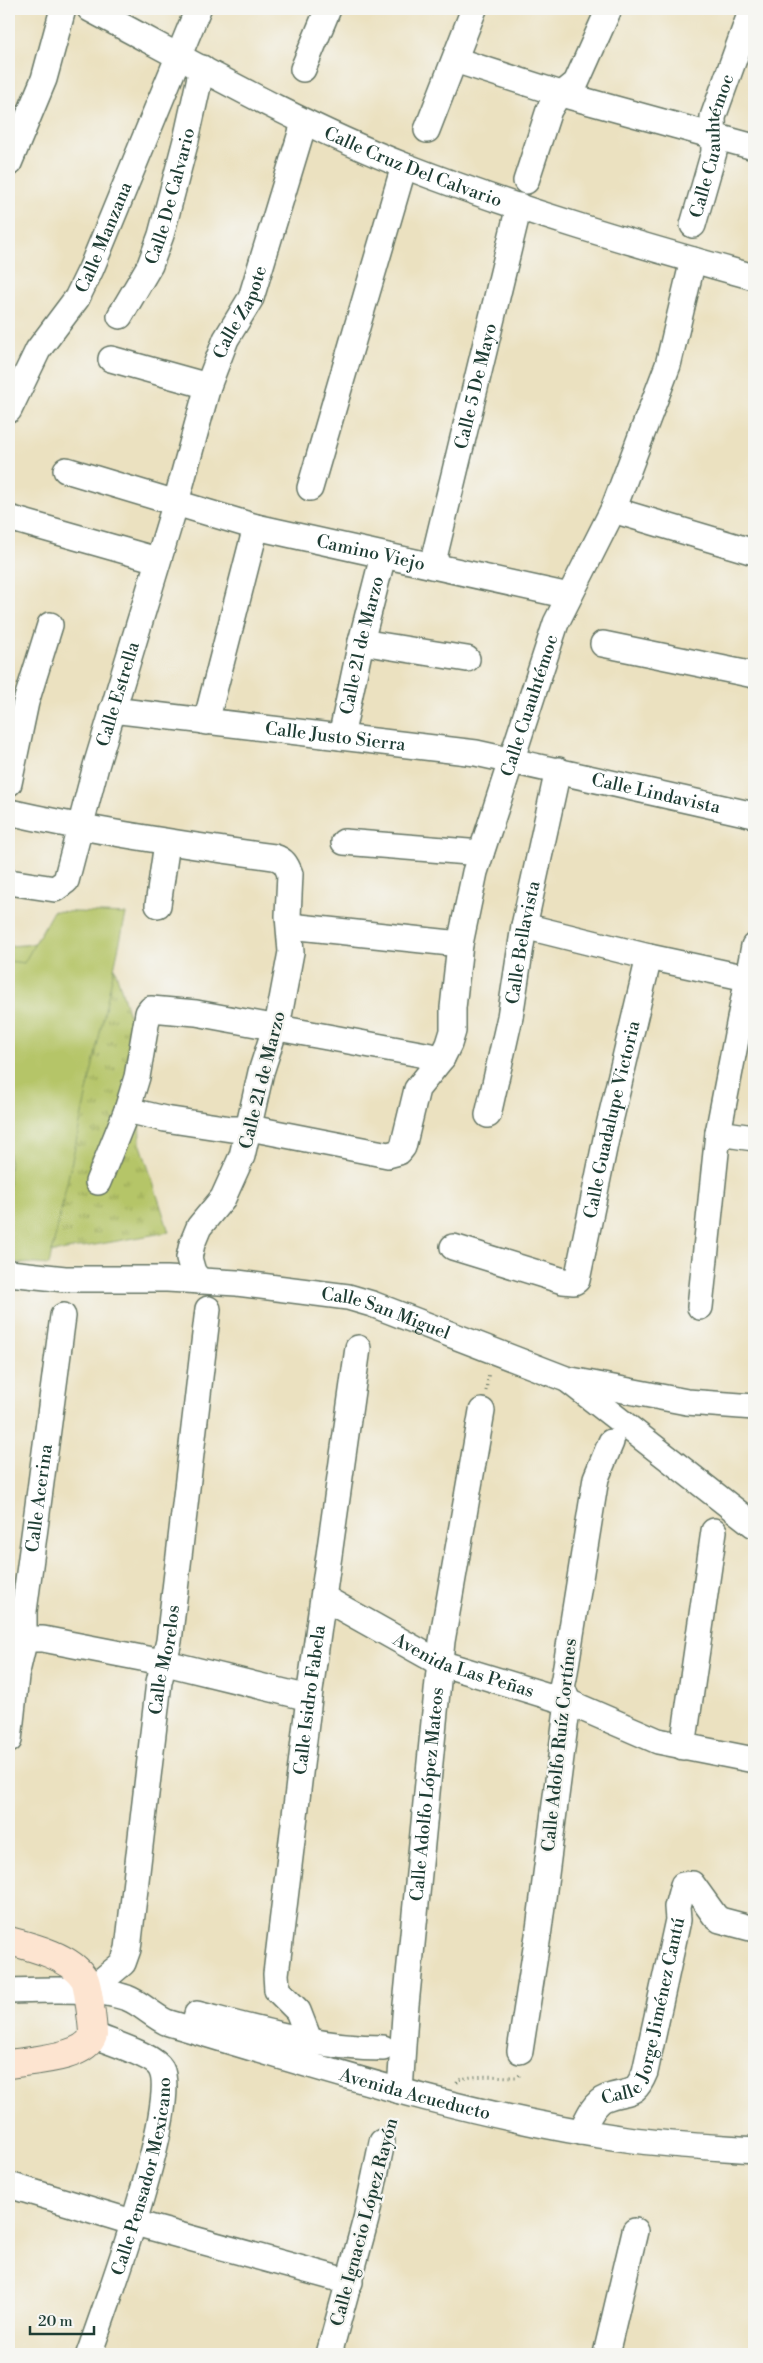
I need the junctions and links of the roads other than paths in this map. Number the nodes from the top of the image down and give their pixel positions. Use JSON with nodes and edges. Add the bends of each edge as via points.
{"nodes":[{"id":1,"x":63,"y":9,"type":"edge"},
{"id":2,"x":90,"y":9,"type":"edge"},
{"id":3,"x":198,"y":9,"type":"edge"},
{"id":4,"x":328,"y":9,"type":"edge"},
{"id":5,"x":474,"y":9,"type":"edge"},
{"id":6,"x":609,"y":9,"type":"edge"},
{"id":7,"x":752,"y":9,"type":"edge"},
{"id":8,"x":179,"y":56,"type":"junction"},
{"id":9,"x":455,"y":60,"type":"junction"},
{"id":10,"x":202,"y":68,"type":"junction"},
{"id":11,"x":303,"y":69,"type":"dead end"},
{"id":12,"x":561,"y":94,"type":"junction"},
{"id":13,"x":304,"y":123,"type":"junction"},
{"id":14,"x":427,"y":130,"type":"dead end"},
{"id":15,"x":715,"y":137,"type":"junction"},
{"id":16,"x":754,"y":147,"type":"edge"},
{"id":17,"x":9,"y":163,"type":"edge"},
{"id":18,"x":404,"y":166,"type":"junction"},
{"id":19,"x":526,"y":181,"type":"dead end"},
{"id":20,"x":519,"y":206,"type":"junction"},
{"id":21,"x":693,"y":225,"type":"dead end"},
{"id":22,"x":693,"y":260,"type":"junction"},
{"id":23,"x":754,"y":278,"type":"edge"},
{"id":24,"x":120,"y":316,"type":"dead end"},
{"id":25,"x":111,"y":359,"type":"dead end"},
{"id":26,"x":208,"y":386,"type":"junction"},
{"id":27,"x":9,"y":410,"type":"edge"},
{"id":28,"x":66,"y":470,"type":"dead end"},
{"id":29,"x":310,"y":488,"type":"dead end"},
{"id":30,"x":176,"y":502,"type":"junction"},
{"id":31,"x":613,"y":510,"type":"junction"},
{"id":32,"x":9,"y":518,"type":"edge"},
{"id":33,"x":256,"y":527,"type":"junction"},
{"id":34,"x":754,"y":552,"type":"edge"},
{"id":35,"x":383,"y":556,"type":"junction"},
{"id":36,"x":157,"y":560,"type":"junction"},
{"id":37,"x":432,"y":566,"type":"junction"},
{"id":38,"x":569,"y":596,"type":"junction"},
{"id":39,"x":50,"y":625,"type":"dead end"},
{"id":40,"x":361,"y":642,"type":"junction"},
{"id":41,"x":603,"y":644,"type":"dead end"},
{"id":42,"x":467,"y":659,"type":"dead end"},
{"id":43,"x":754,"y":675,"type":"edge"},
{"id":44,"x":18,"y":699,"type":"edge"},
{"id":45,"x":112,"y":710,"type":"junction"},
{"id":46,"x":206,"y":722,"type":"junction"},
{"id":47,"x":341,"y":737,"type":"junction"},
{"id":48,"x":512,"y":760,"type":"junction"},
{"id":49,"x":558,"y":770,"type":"junction"},
{"id":50,"x":9,"y":783,"type":"edge"},
{"id":51,"x":9,"y":812,"type":"edge"},
{"id":52,"x":754,"y":815,"type":"edge"},
{"id":53,"x":79,"y":828,"type":"junction"},
{"id":54,"x":344,"y":842,"type":"dead end"},
{"id":55,"x":167,"y":843,"type":"junction"},
{"id":56,"x":481,"y":853,"type":"junction"},
{"id":57,"x":9,"y":882,"type":"edge"},
{"id":58,"x":158,"y":905,"type":"dead end"},
{"id":59,"x":290,"y":926,"type":"junction"},
{"id":60,"x":524,"y":926,"type":"junction"},
{"id":61,"x":460,"y":944,"type":"junction"},
{"id":62,"x":754,"y":946,"type":"edge"},
{"id":63,"x":649,"y":957,"type":"junction"},
{"id":64,"x":748,"y":978,"type":"junction"},
{"id":65,"x":276,"y":1027,"type":"junction"},
{"id":66,"x":442,"y":1058,"type":"junction"},
{"id":67,"x":127,"y":1110,"type":"junction"},
{"id":68,"x":488,"y":1114,"type":"dead end"},
{"id":69,"x":248,"y":1129,"type":"junction"},
{"id":70,"x":718,"y":1133,"type":"junction"},
{"id":71,"x":754,"y":1138,"type":"edge"},
{"id":72,"x":98,"y":1182,"type":"dead end"},
{"id":73,"x":453,"y":1248,"type":"dead end"},
{"id":74,"x":9,"y":1273,"type":"edge"},
{"id":75,"x":200,"y":1281,"type":"junction"},
{"id":76,"x":700,"y":1307,"type":"dead end"},
{"id":77,"x":208,"y":1309,"type":"dead end"},
{"id":78,"x":63,"y":1316,"type":"dead end"},
{"id":79,"x":358,"y":1348,"type":"dead end"},
{"id":80,"x":566,"y":1379,"type":"junction"},
{"id":81,"x":754,"y":1407,"type":"edge"},
{"id":82,"x":482,"y":1411,"type":"road end"},
{"id":83,"x":611,"y":1442,"type":"dead end"},
{"id":84,"x":754,"y":1525,"type":"edge"},
{"id":85,"x":714,"y":1531,"type":"dead end"},
{"id":86,"x":324,"y":1598,"type":"junction"},
{"id":87,"x":16,"y":1646,"type":"edge"},
{"id":88,"x":162,"y":1662,"type":"junction"},
{"id":89,"x":440,"y":1663,"type":"junction"},
{"id":90,"x":309,"y":1698,"type":"junction"},
{"id":91,"x":568,"y":1702,"type":"junction"},
{"id":92,"x":9,"y":1740,"type":"edge"},
{"id":93,"x":683,"y":1747,"type":"junction"},
{"id":94,"x":754,"y":1760,"type":"edge"},
{"id":95,"x":754,"y":1929,"type":"edge"},
{"id":96,"x":9,"y":1941,"type":"edge"},
{"id":97,"x":9,"y":1991,"type":"edge"},
{"id":98,"x":88,"y":1992,"type":"junction"},
{"id":99,"x":130,"y":1999,"type":"junction"},
{"id":100,"x":93,"y":2035,"type":"junction"},
{"id":101,"x":310,"y":2042,"type":"junction"},
{"id":102,"x":383,"y":2048,"type":"dead end"},
{"id":103,"x":520,"y":2051,"type":"road end"},
{"id":104,"x":9,"y":2064,"type":"edge"},
{"id":105,"x":400,"y":2091,"type":"junction"},
{"id":106,"x":581,"y":2132,"type":"junction"},
{"id":107,"x":382,"y":2142,"type":"dead end"},
{"id":108,"x":754,"y":2150,"type":"edge"},
{"id":109,"x":9,"y":2185,"type":"edge"},
{"id":110,"x":135,"y":2223,"type":"junction"},
{"id":111,"x":635,"y":2231,"type":"dead end"},
{"id":112,"x":350,"y":2282,"type":"junction"},
{"id":113,"x":90,"y":2354,"type":"edge"},
{"id":114,"x":329,"y":2354,"type":"edge"},
{"id":115,"x":606,"y":2354,"type":"edge"}],
"edges":[{"from":1,"to":17,"type":"street","via":[[44,79]]},
{"from":2,"to":8,"type":"street","name":"Calle Cruz Del Calvario"},
{"from":3,"to":8,"type":"street","name":"Calle Manzana"},
{"from":4,"to":11,"type":"street"},
{"from":5,"to":9,"type":"street"},
{"from":6,"to":12,"type":"street","via":[[576,83]]},
{"from":7,"to":15,"type":"street","name":"Calle Cuauhtémoc","via":[[712,123]]},
{"from":8,"to":10,"type":"street","name":"Calle Cruz Del Calvario"},
{"from":8,"to":27,"type":"street","name":"Calle Manzana","via":[[77,298],[38,350]]},
{"from":9,"to":12,"type":"street"},
{"from":9,"to":14,"type":"street"},
{"from":10,"to":13,"type":"street","name":"Calle Cruz Del Calvario"},
{"from":10,"to":24,"type":"street","name":"Calle De Calvario","via":[[161,235],[150,265]]},
{"from":12,"to":15,"type":"street"},
{"from":12,"to":19,"type":"street","via":[[549,110]]},
{"from":13,"to":18,"type":"street","name":"Calle Cruz Del Calvario"},
{"from":13,"to":26,"type":"street","name":"Calle Zapote","via":[[251,298],[226,339]]},
{"from":15,"to":16,"type":"street"},
{"from":15,"to":21,"type":"street","name":"Calle Cuauhtémoc","via":[[714,152]]},
{"from":18,"to":20,"type":"street","name":"Calle Cruz Del Calvario"},
{"from":18,"to":29,"type":"street"},
{"from":20,"to":22,"type":"street","name":"Calle Cruz Del Calvario"},
{"from":20,"to":37,"type":"street","name":"Calle 5 De Mayo"},
{"from":22,"to":23,"type":"street","name":"Calle Cruz Del Calvario"},
{"from":22,"to":31,"type":"street","name":"Calle Cuauhtémoc","via":[[668,365]]},
{"from":25,"to":26,"type":"street"},
{"from":26,"to":30,"type":"street","name":"Calle Zapote"},
{"from":28,"to":30,"type":"street","name":"Camino Viejo"},
{"from":30,"to":33,"type":"street","name":"Camino Viejo"},
{"from":30,"to":36,"type":"street","name":"Calle Estrella"},
{"from":31,"to":34,"type":"street"},
{"from":31,"to":38,"type":"street","name":"Calle Cuauhtémoc"},
{"from":32,"to":36,"type":"street"},
{"from":33,"to":35,"type":"street","name":"Camino Viejo"},
{"from":33,"to":46,"type":"street"},
{"from":35,"to":37,"type":"street","name":"Camino Viejo"},
{"from":35,"to":40,"type":"street","name":"Calle 21 de Marzo"},
{"from":36,"to":45,"type":"street","name":"Calle Estrella"},
{"from":37,"to":38,"type":"street","name":"Camino Viejo"},
{"from":38,"to":48,"type":"street","name":"Calle Cuauhtémoc","via":[[556,624]]},
{"from":39,"to":44,"type":"street"},
{"from":40,"to":42,"type":"street"},
{"from":40,"to":47,"type":"street","name":"Calle 21 de Marzo"},
{"from":41,"to":43,"type":"street"},
{"from":44,"to":50,"type":"street"},
{"from":45,"to":46,"type":"street","name":"Calle Justo Sierra"},
{"from":45,"to":53,"type":"street","name":"Calle Estrella"},
{"from":46,"to":47,"type":"street","name":"Calle Justo Sierra"},
{"from":47,"to":48,"type":"street","name":"Calle Justo Sierra"},
{"from":48,"to":49,"type":"street","name":"Calle Justo Sierra"},
{"from":48,"to":56,"type":"street","name":"Calle Cuauhtémoc"},
{"from":49,"to":52,"type":"street","name":"Calle Lindavista"},
{"from":49,"to":60,"type":"street","name":"Calle Bellavista"},
{"from":51,"to":53,"type":"street"},
{"from":53,"to":55,"type":"street"},
{"from":53,"to":57,"type":"street","name":"Calle Estrella","via":[[68,876],[62,886],[44,889]]},
{"from":54,"to":56,"type":"street"},
{"from":55,"to":58,"type":"street"},
{"from":55,"to":59,"type":"street","name":"Calle 21 de Marzo","via":[[274,857],[286,863],[290,874]]},
{"from":56,"to":61,"type":"street","name":"Calle Cuauhtémoc"},
{"from":59,"to":61,"type":"street"},
{"from":59,"to":65,"type":"street","name":"Calle 21 de Marzo","via":[[291,952]]},
{"from":60,"to":63,"type":"street"},
{"from":60,"to":68,"type":"street","name":"Calle Bellavista","via":[[510,1017]]},
{"from":61,"to":66,"type":"street","name":"Calle Cuauhtémoc","via":[[453,1031]]},
{"from":62,"to":64,"type":"street"},
{"from":63,"to":64,"type":"street"},
{"from":63,"to":73,"type":"street","name":"Calle Guadalupe Victoria","via":[[607,1134],[579,1277],[574,1282],[563,1281]]},
{"from":64,"to":70,"type":"street"},
{"from":65,"to":66,"type":"street"},
{"from":65,"to":67,"type":"street","via":[[196,1012],[151,1009]]},
{"from":65,"to":69,"type":"street","name":"Calle 21 de Marzo","via":[[261,1072]]},
{"from":66,"to":69,"type":"street","name":"Calle Cuauhtémoc","via":[[417,1089],[403,1147],[394,1154]]},
{"from":67,"to":69,"type":"street","via":[[165,1119]]},
{"from":67,"to":72,"type":"street"},
{"from":69,"to":75,"type":"street","name":"Calle 21 de Marzo","via":[[234,1176],[223,1198],[199,1227],[192,1244],[189,1258]]},
{"from":70,"to":71,"type":"street"},
{"from":70,"to":76,"type":"street"},
{"from":74,"to":75,"type":"street","name":"Calle San Miguel","via":[[65,1280]]},
{"from":75,"to":80,"type":"street","name":"Calle San Miguel","via":[[348,1297]]},
{"from":77,"to":88,"type":"street","name":"Calle Morelos","via":[[169,1641]]},
{"from":78,"to":87,"type":"street","name":"Calle Acerina","via":[[24,1611]]},
{"from":79,"to":86,"type":"street","name":"Calle Isidro Fabela"},
{"from":80,"to":81,"type":"street","name":"Calle San Miguel","via":[[688,1402]]},
{"from":80,"to":84,"type":"street"},
{"from":82,"to":89,"type":"street","name":"Calle Adolfo López Mateos"},
{"from":83,"to":91,"type":"street","name":"Calle Adolfo Ruíz Cortínes","via":[[596,1478],[562,1687]]},
{"from":85,"to":93,"type":"street"},
{"from":86,"to":89,"type":"street","name":"Avenida Las Peñas"},
{"from":86,"to":90,"type":"street","name":"Calle Isidro Fabela"},
{"from":87,"to":88,"type":"street","via":[[32,1638],[43,1639]]},
{"from":87,"to":92,"type":"street","name":"Calle Acerina"},
{"from":88,"to":90,"type":"street"},
{"from":88,"to":98,"type":"street","name":"Calle Morelos","via":[[128,1949],[119,1967]]},
{"from":89,"to":91,"type":"street","name":"Avenida Las Peñas"},
{"from":89,"to":105,"type":"street","name":"Calle Adolfo López Mateos"},
{"from":90,"to":101,"type":"street","name":"Calle Isidro Fabela","via":[[276,1984],[298,2011]]},
{"from":91,"to":93,"type":"street","name":"Avenida Las Peñas","via":[[658,1741]]},
{"from":91,"to":103,"type":"street","name":"Calle Adolfo Ruíz Cortínes"},
{"from":93,"to":94,"type":"street","name":"Avenida Las Peñas"},
{"from":95,"to":106,"type":"street","name":"Calle Jorge Jiménez Cantú","via":[[720,1920],[692,1884],[684,1885],[640,2084],[630,2093],[605,2098],[592,2110]]},
{"from":96,"to":98,"type":"street","via":[[58,1958],[74,1968],[84,1978]]},
{"from":97,"to":98,"type":"street","name":"Avenida Acueducto"},
{"from":98,"to":99,"type":"street","name":"Avenida Acueducto"},
{"from":98,"to":100,"type":"street"},
{"from":99,"to":101,"type":"street"},
{"from":99,"to":105,"type":"street","name":"Avenida Acueducto","via":[[166,2022]]},
{"from":100,"to":104,"type":"street","via":[[91,2042],[79,2051]]},
{"from":100,"to":110,"type":"street","name":"Calle Pensador Mexicano","via":[[152,2061],[164,2076],[163,2110]]},
{"from":101,"to":102,"type":"street"},
{"from":105,"to":106,"type":"street","name":"Avenida Acueducto"},
{"from":106,"to":108,"type":"street","name":"Avenida Acueducto","via":[[682,2146]]},
{"from":107,"to":112,"type":"street","name":"Calle Ignacio López Rayón"},
{"from":109,"to":110,"type":"street"},
{"from":110,"to":112,"type":"street"},
{"from":110,"to":113,"type":"street","name":"Calle Pensador Mexicano"},
{"from":111,"to":115,"type":"street"},
{"from":112,"to":114,"type":"street","name":"Calle Ignacio López Rayón"}]}
